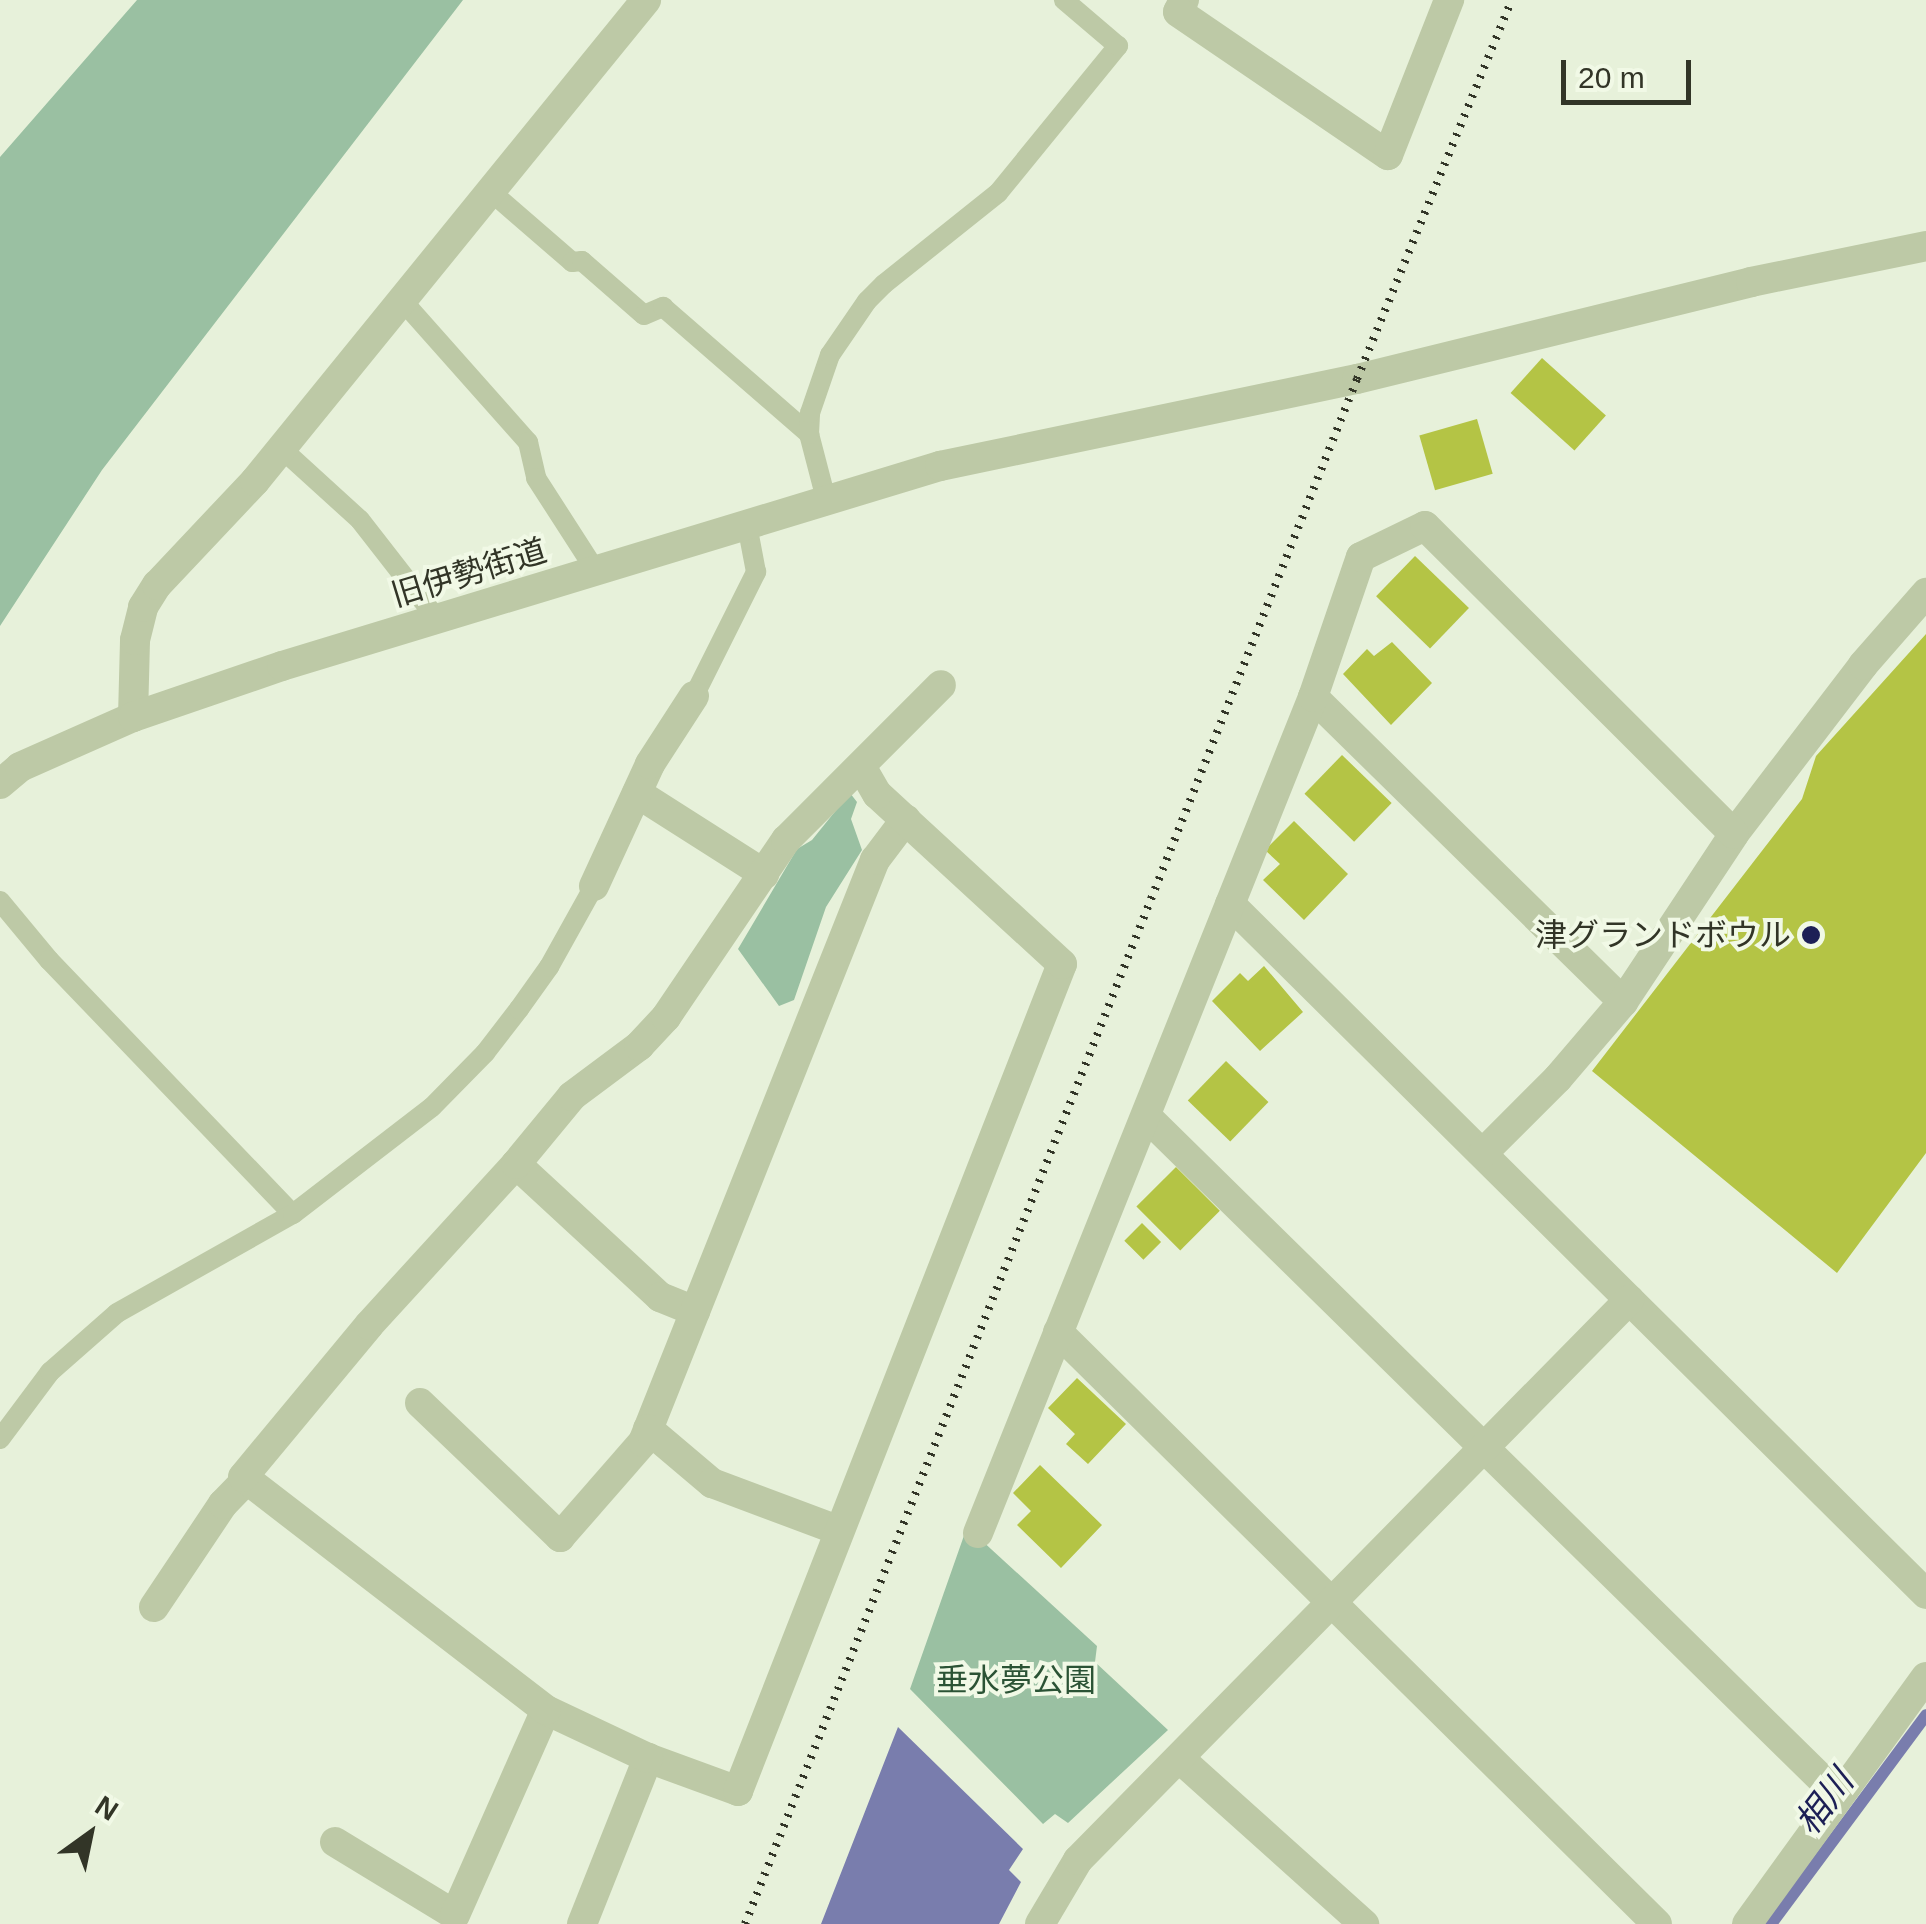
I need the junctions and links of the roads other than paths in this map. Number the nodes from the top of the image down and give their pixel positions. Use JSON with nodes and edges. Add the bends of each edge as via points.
{"nodes":[{"id":1,"x":646,"y":0,"type":"edge"},
{"id":2,"x":1064,"y":0,"type":"edge"},
{"id":3,"x":1184,"y":0,"type":"edge"},
{"id":4,"x":1449,"y":0,"type":"edge"},
{"id":5,"x":489,"y":190,"type":"junction"},
{"id":6,"x":1926,"y":246,"type":"edge"},
{"id":7,"x":400,"y":298,"type":"junction"},
{"id":8,"x":808,"y":434,"type":"junction"},
{"id":9,"x":282,"y":448,"type":"junction"},
{"id":10,"x":827,"y":503,"type":"junction"},
{"id":11,"x":747,"y":526,"type":"junction"},
{"id":12,"x":596,"y":571,"type":"junction"},
{"id":13,"x":1926,"y":592,"type":"edge"},
{"id":14,"x":437,"y":619,"type":"junction"},
{"id":15,"x":941,"y":686,"type":"dead end"},
{"id":16,"x":694,"y":696,"type":"joint"},
{"id":17,"x":1313,"y":696,"type":"junction"},
{"id":18,"x":134,"y":717,"type":"junction"},
{"id":19,"x":861,"y":766,"type":"junction"},
{"id":20,"x":0,"y":784,"type":"edge"},
{"id":21,"x":637,"y":793,"type":"junction"},
{"id":22,"x":906,"y":819,"type":"junction"},
{"id":23,"x":1734,"y":834,"type":"junction"},
{"id":24,"x":764,"y":874,"type":"junction"},
{"id":25,"x":594,"y":886,"type":"joint"},
{"id":26,"x":0,"y":901,"type":"edge"},
{"id":27,"x":1230,"y":904,"type":"junction"},
{"id":28,"x":1623,"y":1002,"type":"junction"},
{"id":29,"x":1148,"y":1118,"type":"junction"},
{"id":30,"x":1483,"y":1153,"type":"junction"},
{"id":31,"x":516,"y":1164,"type":"junction"},
{"id":32,"x":293,"y":1214,"type":"junction"},
{"id":33,"x":1629,"y":1300,"type":"junction"},
{"id":34,"x":695,"y":1311,"type":"junction"},
{"id":35,"x":1058,"y":1332,"type":"junction"},
{"id":36,"x":420,"y":1403,"type":"dead end"},
{"id":37,"x":648,"y":1428,"type":"junction"},
{"id":38,"x":0,"y":1439,"type":"edge"},
{"id":39,"x":1486,"y":1447,"type":"junction"},
{"id":40,"x":246,"y":1480,"type":"junction"},
{"id":41,"x":838,"y":1530,"type":"junction"},
{"id":42,"x":978,"y":1533,"type":"dead end"},
{"id":43,"x":1926,"y":1594,"type":"edge"},
{"id":44,"x":1332,"y":1601,"type":"junction"},
{"id":45,"x":154,"y":1607,"type":"dead end"},
{"id":46,"x":1926,"y":1677,"type":"edge"},
{"id":47,"x":546,"y":1710,"type":"junction"},
{"id":48,"x":648,"y":1758,"type":"junction"},
{"id":49,"x":1179,"y":1758,"type":"junction"},
{"id":50,"x":1838,"y":1795,"type":"junction"},
{"id":51,"x":335,"y":1842,"type":"dead end"},
{"id":52,"x":456,"y":1920,"type":"edge"},
{"id":53,"x":582,"y":1924,"type":"edge"},
{"id":54,"x":1040,"y":1924,"type":"edge"},
{"id":55,"x":1364,"y":1924,"type":"edge"},
{"id":56,"x":1657,"y":1924,"type":"edge"},
{"id":57,"x":1747,"y":1924,"type":"edge"}],
"edges":[{"from":1,"to":5,"type":"street"},
{"from":2,"to":8,"type":"lane","via":[[1118,46],[998,194],[867,301],[830,355]]},
{"from":3,"to":4,"type":"street","via":[[1178,12],[1388,155]]},
{"from":5,"to":7,"type":"street"},
{"from":5,"to":8,"type":"lane","via":[[644,315],[664,308]]},
{"from":6,"to":10,"type":"street","name":"旧伊勢街道","via":[[1750,282],[1357,379],[940,466]]},
{"from":7,"to":9,"type":"street"},
{"from":7,"to":12,"type":"lane","via":[[528,442],[536,478]]},
{"from":8,"to":10,"type":"lane"},
{"from":9,"to":14,"type":"lane","via":[[360,520]]},
{"from":9,"to":18,"type":"street","via":[[143,607],[135,640]]},
{"from":10,"to":11,"type":"street","name":"旧伊勢街道"},
{"from":11,"to":12,"type":"street","name":"旧伊勢街道"},
{"from":11,"to":16,"type":"lane","via":[[756,572]]},
{"from":12,"to":14,"type":"street","name":"旧伊勢街道"},
{"from":13,"to":23,"type":"street"},
{"from":14,"to":18,"type":"street","name":"旧伊勢街道"},
{"from":15,"to":19,"type":"street"},
{"from":16,"to":21,"type":"street"},
{"from":17,"to":23,"type":"street","via":[[1361,557],[1424,526]]},
{"from":17,"to":27,"type":"street"},
{"from":17,"to":28,"type":"street"},
{"from":18,"to":20,"type":"street","name":"旧伊勢街道","via":[[20,768]]},
{"from":19,"to":22,"type":"street","via":[[877,794]]},
{"from":19,"to":24,"type":"street","via":[[786,840]]},
{"from":21,"to":24,"type":"street"},
{"from":21,"to":25,"type":"street"},
{"from":22,"to":34,"type":"street","via":[[875,860]]},
{"from":22,"to":41,"type":"street","via":[[1062,964]]},
{"from":23,"to":28,"type":"street"},
{"from":24,"to":31,"type":"street","via":[[666,1016],[639,1046],[572,1096]]},
{"from":25,"to":32,"type":"lane","via":[[549,967],[485,1052],[401,1136]]},
{"from":26,"to":32,"type":"lane"},
{"from":27,"to":29,"type":"street"},
{"from":27,"to":30,"type":"street"},
{"from":28,"to":30,"type":"street"},
{"from":29,"to":35,"type":"street","via":[[1122,1166]]},
{"from":29,"to":39,"type":"street"},
{"from":30,"to":33,"type":"street"},
{"from":31,"to":34,"type":"street","via":[[660,1297]]},
{"from":31,"to":40,"type":"street","via":[[369,1325]]},
{"from":32,"to":38,"type":"lane","via":[[117,1313],[50,1372]]},
{"from":33,"to":39,"type":"street"},
{"from":33,"to":43,"type":"street"},
{"from":34,"to":37,"type":"street"},
{"from":35,"to":42,"type":"street"},
{"from":35,"to":44,"type":"street"},
{"from":36,"to":37,"type":"street","via":[[560,1537]]},
{"from":37,"to":41,"type":"street","via":[[712,1483]]},
{"from":39,"to":44,"type":"street"},
{"from":39,"to":50,"type":"street"},
{"from":40,"to":45,"type":"street","via":[[222,1504]]},
{"from":40,"to":47,"type":"street"},
{"from":41,"to":48,"type":"street","via":[[738,1791]]},
{"from":44,"to":49,"type":"street"},
{"from":44,"to":56,"type":"street"},
{"from":46,"to":50,"type":"street"},
{"from":47,"to":48,"type":"street"},
{"from":47,"to":52,"type":"street"},
{"from":48,"to":53,"type":"street"},
{"from":49,"to":54,"type":"street","via":[[1078,1860]]},
{"from":49,"to":55,"type":"street"},
{"from":50,"to":57,"type":"street"},
{"from":51,"to":52,"type":"street"}]}
